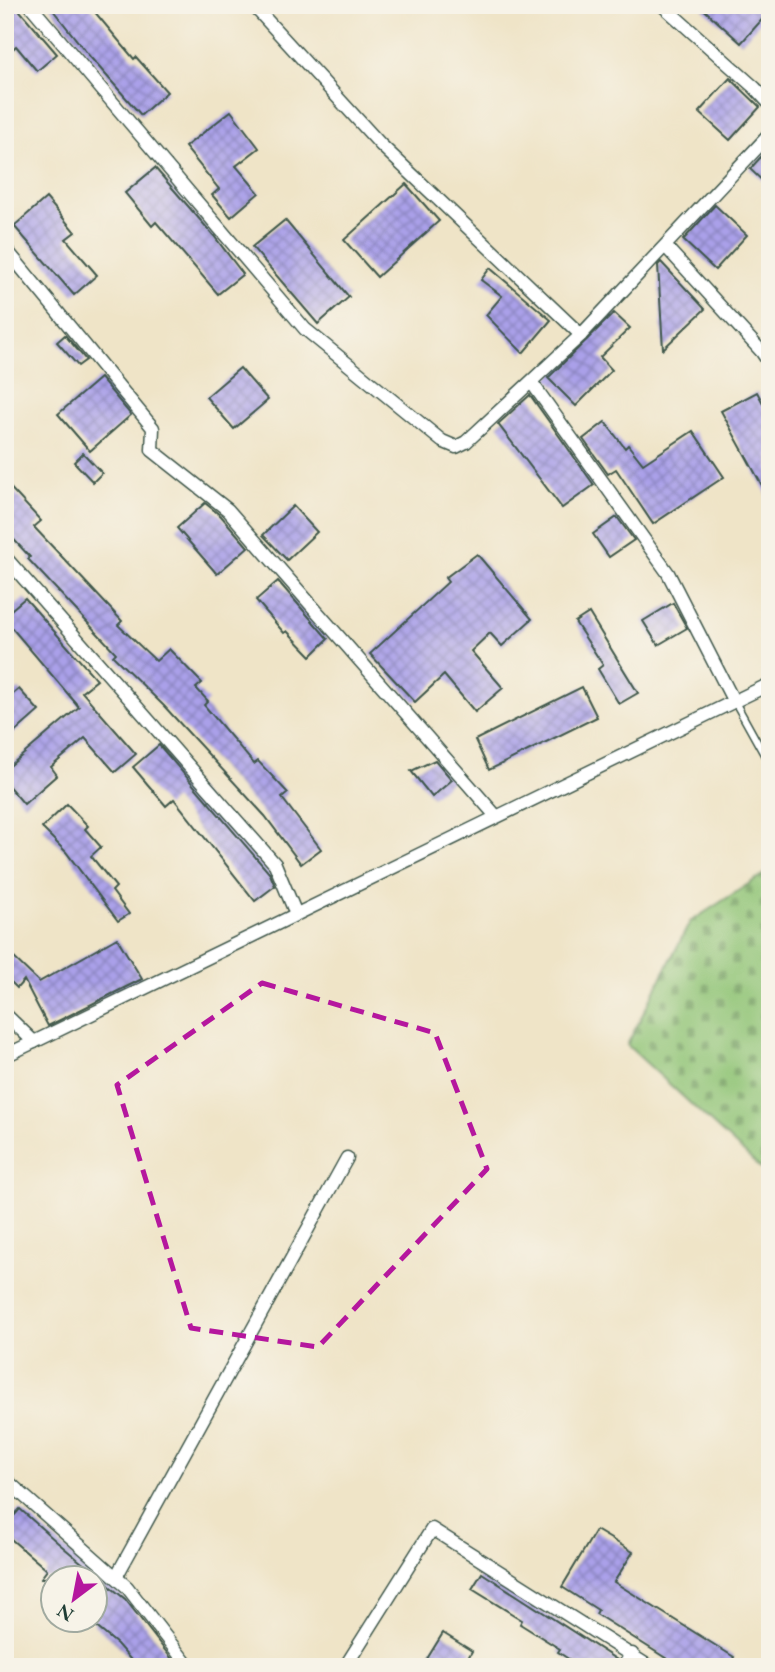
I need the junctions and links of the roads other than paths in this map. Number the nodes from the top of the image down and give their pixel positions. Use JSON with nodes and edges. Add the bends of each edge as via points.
{"nodes":[{"id":1,"x":30,"y":5,"type":"edge"},
{"id":2,"x":253,"y":5,"type":"edge"},
{"id":3,"x":662,"y":5,"type":"edge"},
{"id":4,"x":770,"y":104,"type":"edge"},
{"id":5,"x":770,"y":134,"type":"edge"},
{"id":6,"x":666,"y":247,"type":"junction"},
{"id":7,"x":7,"y":254,"type":"edge"},
{"id":8,"x":581,"y":335,"type":"junction"},
{"id":9,"x":770,"y":365,"type":"edge"},
{"id":10,"x":532,"y":383,"type":"junction"},
{"id":11,"x":5,"y":557,"type":"edge"},
{"id":12,"x":770,"y":684,"type":"edge"},
{"id":13,"x":733,"y":700,"type":"junction"},
{"id":14,"x":770,"y":765,"type":"edge"},
{"id":15,"x":496,"y":816,"type":"junction"},
{"id":16,"x":296,"y":914,"type":"junction"},
{"id":17,"x":5,"y":1014,"type":"edge"},
{"id":18,"x":34,"y":1042,"type":"junction"},
{"id":19,"x":5,"y":1056,"type":"edge"},
{"id":20,"x":347,"y":1157,"type":"dead end"},
{"id":21,"x":5,"y":1479,"type":"edge"},
{"id":22,"x":116,"y":1577,"type":"junction"},
{"id":23,"x":632,"y":1654,"type":"junction"},
{"id":24,"x":189,"y":1667,"type":"edge"},
{"id":25,"x":345,"y":1667,"type":"edge"},
{"id":26,"x":623,"y":1667,"type":"edge"},
{"id":27,"x":650,"y":1667,"type":"edge"}],
"edges":[{"from":1,"to":10,"type":"street","via":[[305,329],[442,440],[456,447],[466,442]]},
{"from":2,"to":8,"type":"street","via":[[381,145]]},
{"from":3,"to":4,"type":"street"},
{"from":5,"to":6,"type":"street"},
{"from":6,"to":8,"type":"street"},
{"from":6,"to":9,"type":"street"},
{"from":7,"to":15,"type":"street","via":[[153,428],[152,450],[228,510]]},
{"from":8,"to":10,"type":"street"},
{"from":10,"to":13,"type":"street","via":[[668,573]]},
{"from":11,"to":16,"type":"street","via":[[275,864]]},
{"from":12,"to":13,"type":"street"},
{"from":13,"to":14,"type":"lane"},
{"from":13,"to":15,"type":"street"},
{"from":15,"to":16,"type":"street"},
{"from":16,"to":18,"type":"street"},
{"from":17,"to":18,"type":"street"},
{"from":18,"to":19,"type":"street"},
{"from":20,"to":22,"type":"street"},
{"from":21,"to":22,"type":"street"},
{"from":22,"to":24,"type":"street"},
{"from":23,"to":25,"type":"street","via":[[432,1530]]},
{"from":23,"to":26,"type":"street"},
{"from":23,"to":27,"type":"street"}]}
